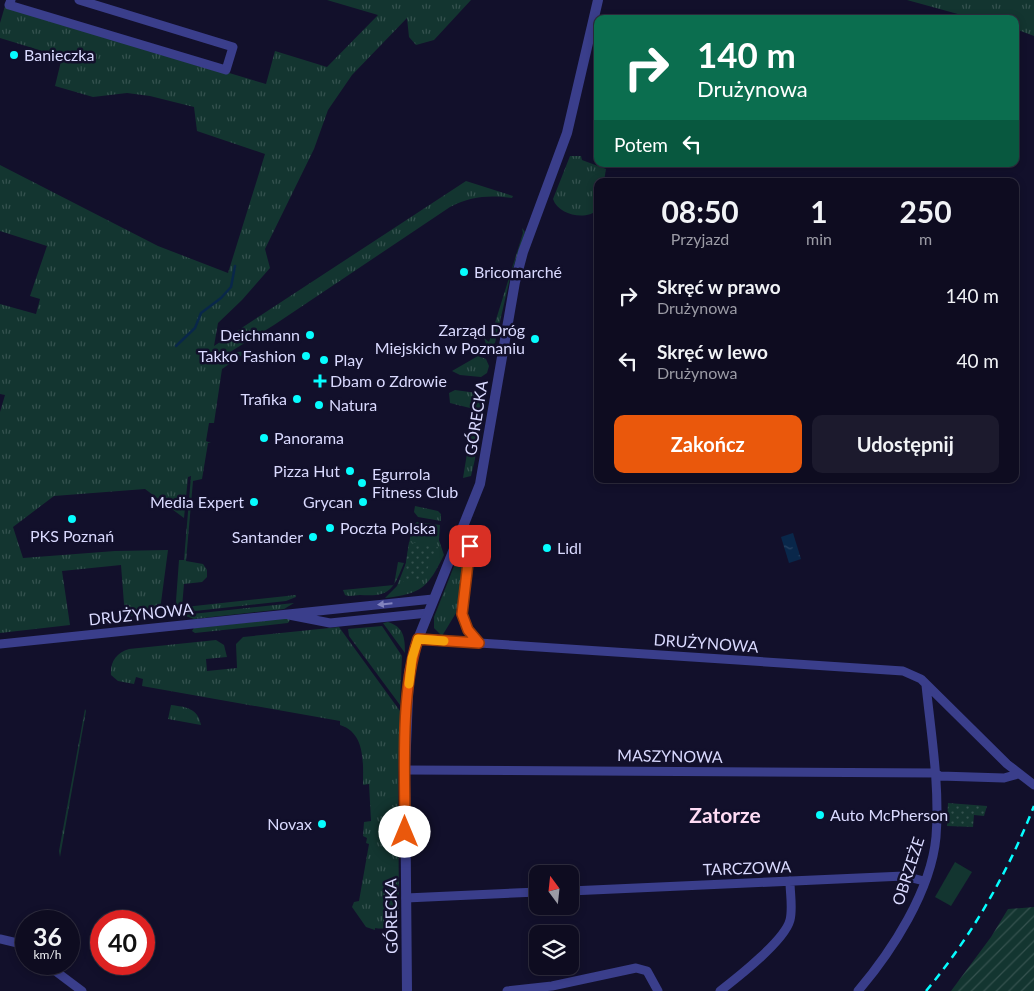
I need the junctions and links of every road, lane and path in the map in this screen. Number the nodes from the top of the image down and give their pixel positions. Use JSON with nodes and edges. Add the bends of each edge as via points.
{"nodes":[{"id":1,"x":11,"y":0,"type":"edge"},
{"id":2,"x":79,"y":0,"type":"edge"},
{"id":3,"x":598,"y":0,"type":"edge"},
{"id":4,"x":595,"y":15,"type":"edge"},
{"id":5,"x":594,"y":17,"type":"edge"},
{"id":6,"x":470,"y":546,"type":"dead end"},
{"id":7,"x":433,"y":599,"type":"junction"},
{"id":8,"x":428,"y":613,"type":"junction"},
{"id":9,"x":284,"y":614,"type":"junction"},
{"id":10,"x":418,"y":639,"type":"junction"},
{"id":11,"x":479,"y":643,"type":"junction"},
{"id":12,"x":0,"y":644,"type":"edge"},
{"id":13,"x":926,"y":685,"type":"junction"},
{"id":14,"x":405,"y":770,"type":"junction"},
{"id":15,"x":935,"y":773,"type":"junction"},
{"id":16,"x":1018,"y":774,"type":"junction"},
{"id":17,"x":1034,"y":786,"type":"edge"},
{"id":18,"x":924,"y":881,"type":"junction"},
{"id":19,"x":790,"y":882,"type":"junction"},
{"id":20,"x":579,"y":891,"type":"edge"},
{"id":21,"x":529,"y":892,"type":"edge"},
{"id":22,"x":406,"y":898,"type":"junction"},
{"id":23,"x":0,"y":939,"type":"edge"},
{"id":24,"x":15,"y":942,"type":"edge"},
{"id":25,"x":61,"y":975,"type":"edge"},
{"id":26,"x":82,"y":991,"type":"edge"},
{"id":27,"x":407,"y":991,"type":"edge"},
{"id":28,"x":507,"y":991,"type":"edge"},
{"id":29,"x":658,"y":991,"type":"edge"},
{"id":30,"x":720,"y":991,"type":"edge"},
{"id":31,"x":858,"y":991,"type":"edge"}],
"edges":[{"from":1,"to":2,"type":"street","via":[[9,5],[226,70],[233,47]]},
{"from":3,"to":4,"type":"street","name":"GÓRECKA"},
{"from":5,"to":7,"type":"street","name":"GÓRECKA","via":[[567,133],[515,282],[480,484]]},
{"from":6,"to":11,"type":"street","via":[[462,614],[468,630]]},
{"from":7,"to":8,"type":"street","name":"GÓRECKA"},
{"from":7,"to":9,"type":"street","name":"DRUŻYNOWA","one_way":true},
{"from":8,"to":9,"type":"street","name":"DRUŻYNOWA","via":[[330,623]]},
{"from":8,"to":10,"type":"street","name":"GÓRECKA"},
{"from":9,"to":12,"type":"street","name":"DRUŻYNOWA"},
{"from":10,"to":11,"type":"street","name":"DRUŻYNOWA"},
{"from":10,"to":14,"type":"street","name":"GÓRECKA","via":[[410,672]]},
{"from":11,"to":13,"type":"street","name":"DRUŻYNOWA","via":[[903,671],[916,675]]},
{"from":13,"to":15,"type":"street","name":"OBRZEŻE"},
{"from":13,"to":16,"type":"street","name":"DRUŻYNOWA"},
{"from":14,"to":15,"type":"street","name":"MASZYNOWA"},
{"from":14,"to":22,"type":"street","name":"GÓRECKA"},
{"from":15,"to":16,"type":"street","name":"MASZYNOWA","via":[[940,776],[1004,778]]},
{"from":15,"to":18,"type":"street","name":"OBRZEŻE","via":[[936,838]]},
{"from":16,"to":17,"type":"street","name":"DRUŻYNOWA"},
{"from":18,"to":19,"type":"street","name":"TARCZOWA","via":[[904,876]]},
{"from":18,"to":31,"type":"street","name":"OBRZEŻE","via":[[908,918],[878,967]]},
{"from":19,"to":20,"type":"street","name":"TARCZOWA"},
{"from":19,"to":30,"type":"street","via":[[788,927],[760,958]]},
{"from":21,"to":22,"type":"street"},
{"from":22,"to":27,"type":"street","name":"GÓRECKA"},
{"from":23,"to":24,"type":"street"},
{"from":25,"to":26,"type":"street"},
{"from":28,"to":29,"type":"street","via":[[552,986],[636,968],[645,970]]}]}
